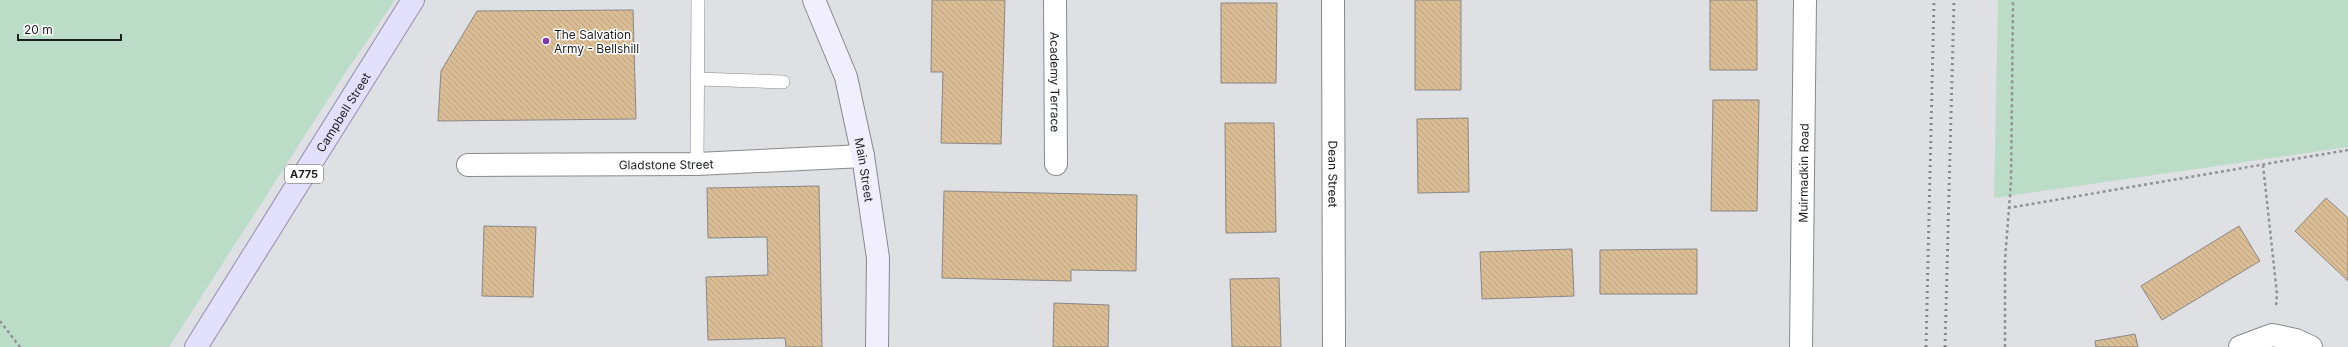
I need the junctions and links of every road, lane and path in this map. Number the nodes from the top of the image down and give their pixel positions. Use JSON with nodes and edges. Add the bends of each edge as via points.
{"nodes":[{"id":1,"x":413,"y":0,"type":"edge"},
{"id":2,"x":698,"y":0,"type":"edge"},
{"id":3,"x":814,"y":0,"type":"edge"},
{"id":4,"x":1055,"y":0,"type":"edge"},
{"id":5,"x":1333,"y":0,"type":"edge"},
{"id":6,"x":1805,"y":0,"type":"edge"},
{"id":7,"x":2013,"y":0,"type":"edge"},
{"id":8,"x":698,"y":79,"type":"junction"},
{"id":9,"x":783,"y":82,"type":"dead end"},
{"id":10,"x":2348,"y":150,"type":"edge"},
{"id":11,"x":863,"y":156,"type":"junction"},
{"id":12,"x":697,"y":164,"type":"junction"},
{"id":13,"x":1056,"y":164,"type":"dead end"},
{"id":14,"x":468,"y":165,"type":"dead end"},
{"id":15,"x":2263,"y":165,"type":"junction"},
{"id":16,"x":2008,"y":208,"type":"junction"},
{"id":17,"x":0,"y":321,"type":"edge"},
{"id":18,"x":2272,"y":335,"type":"junction"},
{"id":19,"x":20,"y":347,"type":"edge"},
{"id":20,"x":196,"y":347,"type":"edge"},
{"id":21,"x":877,"y":347,"type":"edge"},
{"id":22,"x":1334,"y":347,"type":"edge"},
{"id":23,"x":1801,"y":347,"type":"edge"},
{"id":24,"x":2005,"y":347,"type":"edge"},
{"id":25,"x":2240,"y":347,"type":"edge"},
{"id":26,"x":2311,"y":347,"type":"edge"}],
"edges":[{"from":1,"to":20,"type":"main road","name":"Campbell Street","number":"A775"},
{"from":2,"to":8,"type":"lane"},
{"from":3,"to":11,"type":"street","name":"Main Street","via":[[846,77]]},
{"from":4,"to":13,"type":"street","name":"Academy Terrace"},
{"from":5,"to":22,"type":"street","name":"Dean Street"},
{"from":6,"to":23,"type":"street","name":"Muirmadkin Road"},
{"from":7,"to":16,"type":"path","via":[[2011,182]]},
{"from":8,"to":9,"type":"lane"},
{"from":8,"to":12,"type":"lane"},
{"from":10,"to":15,"type":"path"},
{"from":11,"to":12,"type":"street","name":"Gladstone Street"},
{"from":11,"to":21,"type":"street","name":"Main Street","via":[[878,258]]},
{"from":12,"to":14,"type":"street","name":"Gladstone Street"},
{"from":15,"to":16,"type":"path"},
{"from":15,"to":18,"type":"path","via":[[2277,294]]},
{"from":16,"to":24,"type":"path"},
{"from":17,"to":19,"type":"path"},
{"from":18,"to":25,"type":"street"},
{"from":18,"to":26,"type":"street","via":[[2296,340]]}]}
